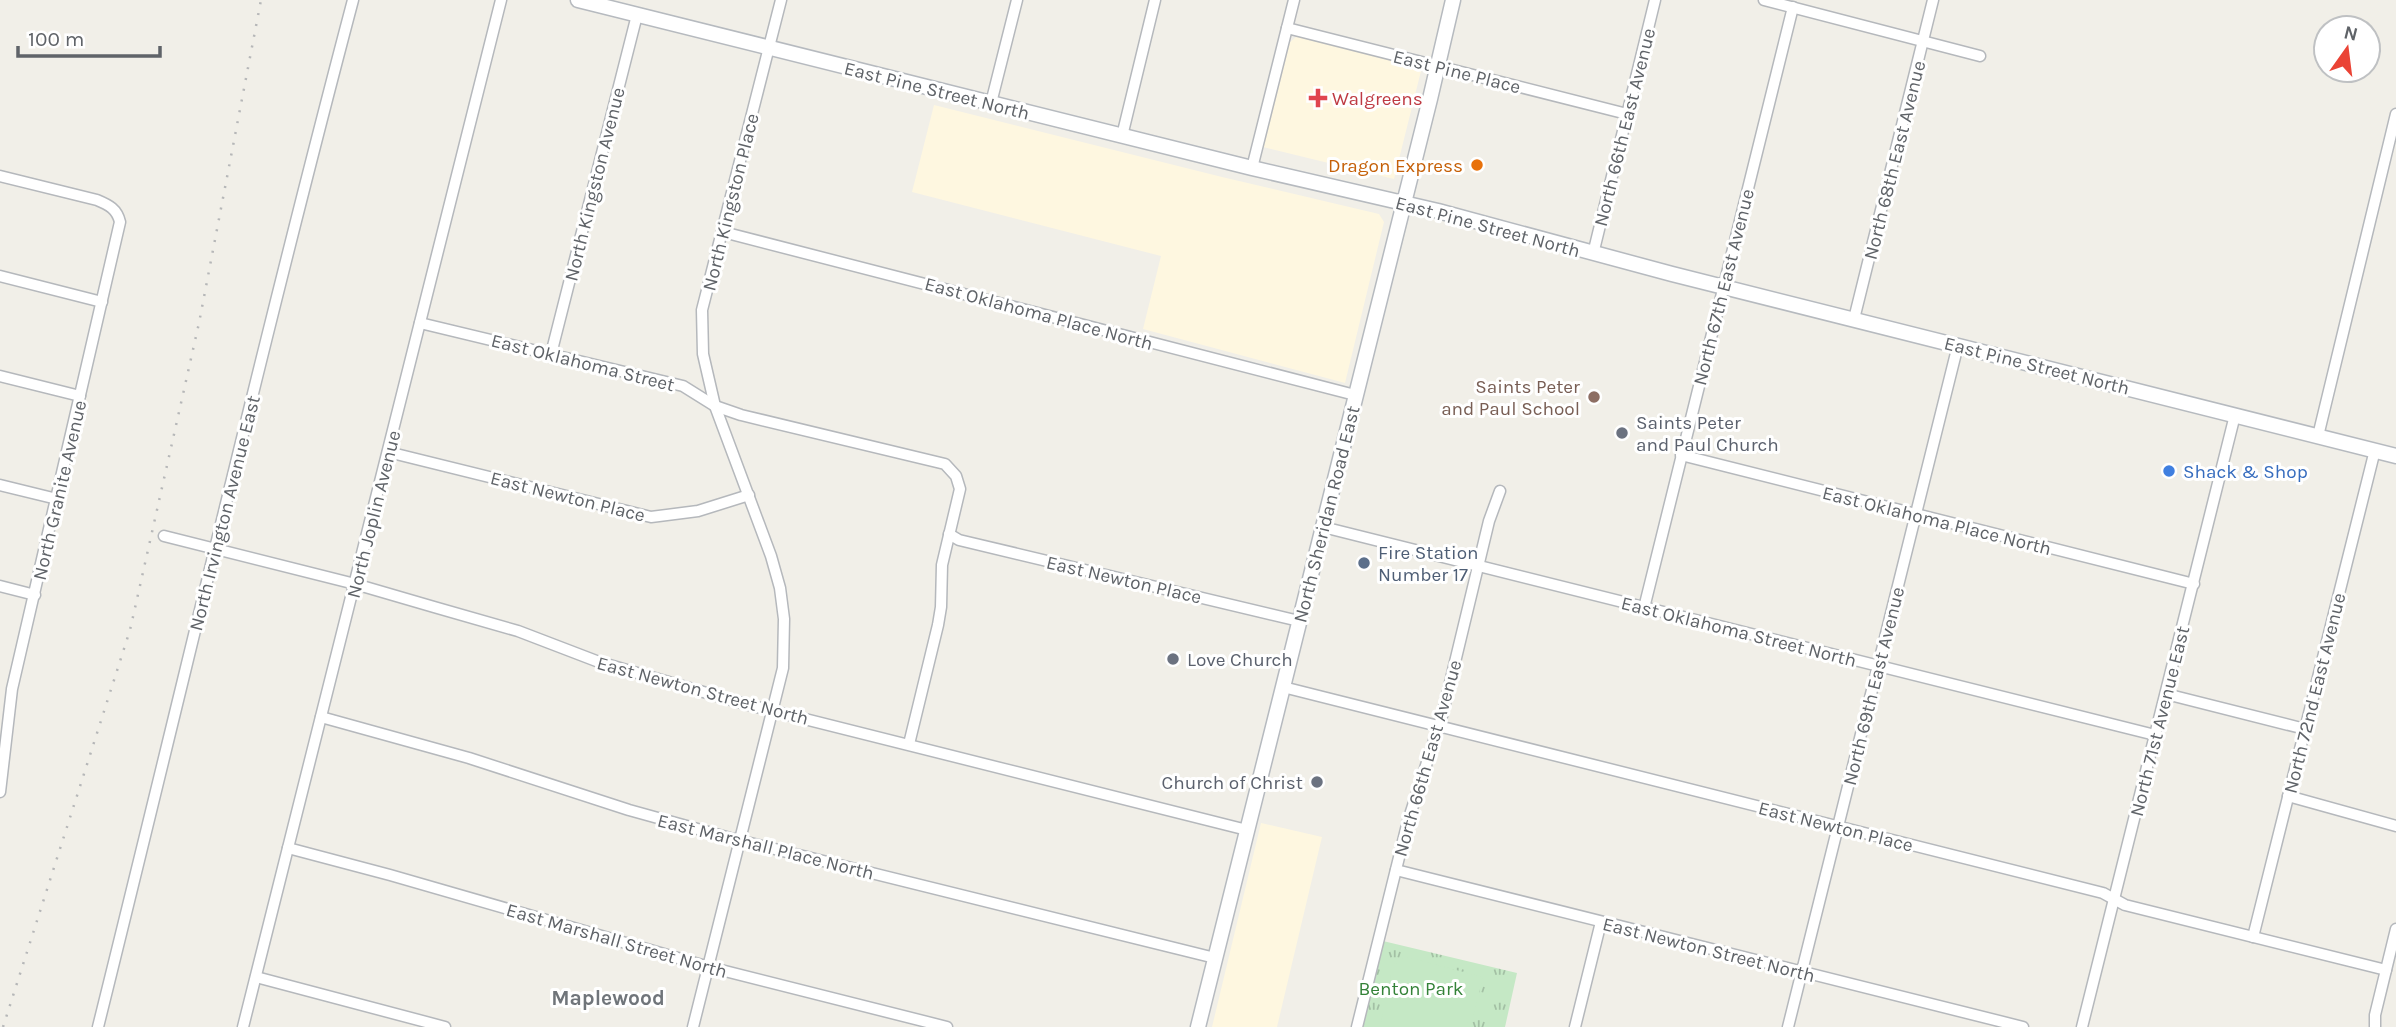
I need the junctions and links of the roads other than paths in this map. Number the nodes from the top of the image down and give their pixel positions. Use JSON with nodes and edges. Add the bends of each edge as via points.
{"nodes":[{"id":1,"x":353,"y":0,"type":"edge"},
{"id":2,"x":501,"y":0,"type":"edge"},
{"id":3,"x":578,"y":0,"type":"edge"},
{"id":4,"x":781,"y":0,"type":"edge"},
{"id":5,"x":1017,"y":0,"type":"edge"},
{"id":6,"x":1155,"y":0,"type":"edge"},
{"id":7,"x":1294,"y":0,"type":"edge"},
{"id":8,"x":1453,"y":0,"type":"edge"},
{"id":9,"x":1655,"y":0,"type":"edge"},
{"id":10,"x":1764,"y":0,"type":"edge"},
{"id":11,"x":1933,"y":0,"type":"edge"},
{"id":12,"x":1793,"y":7,"type":"junction"},
{"id":13,"x":632,"y":9,"type":"edge"},
{"id":14,"x":1287,"y":28,"type":"junction"},
{"id":15,"x":1923,"y":41,"type":"junction"},
{"id":16,"x":769,"y":47,"type":"junction"},
{"id":17,"x":1980,"y":55,"type":"dead end"},
{"id":18,"x":1438,"y":66,"type":"junction"},
{"id":19,"x":991,"y":103,"type":"junction"},
{"id":20,"x":1627,"y":114,"type":"junction"},
{"id":21,"x":2396,"y":114,"type":"edge"},
{"id":22,"x":1122,"y":136,"type":"junction"},
{"id":23,"x":1252,"y":168,"type":"junction"},
{"id":24,"x":0,"y":176,"type":"edge"},
{"id":25,"x":1404,"y":203,"type":"junction"},
{"id":26,"x":723,"y":232,"type":"junction"},
{"id":27,"x":1593,"y":254,"type":"junction"},
{"id":28,"x":0,"y":276,"type":"edge"},
{"id":29,"x":1723,"y":286,"type":"junction"},
{"id":30,"x":102,"y":302,"type":"junction"},
{"id":31,"x":1854,"y":319,"type":"junction"},
{"id":32,"x":421,"y":323,"type":"junction"},
{"id":33,"x":1958,"y":345,"type":"junction"},
{"id":34,"x":551,"y":354,"type":"junction"},
{"id":35,"x":0,"y":376,"type":"edge"},
{"id":36,"x":1355,"y":395,"type":"junction"},
{"id":37,"x":80,"y":396,"type":"junction"},
{"id":38,"x":715,"y":405,"type":"junction"},
{"id":39,"x":2235,"y":415,"type":"junction"},
{"id":40,"x":2318,"y":436,"type":"junction"},
{"id":41,"x":2375,"y":450,"type":"junction"},
{"id":42,"x":388,"y":452,"type":"junction"},
{"id":43,"x":1681,"y":455,"type":"junction"},
{"id":44,"x":2396,"y":456,"type":"edge"},
{"id":45,"x":0,"y":485,"type":"edge"},
{"id":46,"x":1500,"y":491,"type":"dead end"},
{"id":47,"x":749,"y":495,"type":"junction"},
{"id":48,"x":57,"y":499,"type":"junction"},
{"id":49,"x":1915,"y":515,"type":"junction"},
{"id":50,"x":1322,"y":527,"type":"junction"},
{"id":51,"x":949,"y":534,"type":"junction"},
{"id":52,"x":164,"y":536,"type":"dead end"},
{"id":53,"x":216,"y":549,"type":"junction"},
{"id":54,"x":1478,"y":566,"type":"junction"},
{"id":55,"x":355,"y":584,"type":"junction"},
{"id":56,"x":2194,"y":584,"type":"junction"},
{"id":57,"x":0,"y":586,"type":"edge"},
{"id":58,"x":35,"y":595,"type":"junction"},
{"id":59,"x":1644,"y":608,"type":"junction"},
{"id":60,"x":1299,"y":621,"type":"junction"},
{"id":61,"x":1878,"y":666,"type":"junction"},
{"id":62,"x":0,"y":686,"type":"edge"},
{"id":63,"x":1283,"y":687,"type":"junction"},
{"id":64,"x":12,"y":689,"type":"junction"},
{"id":65,"x":2166,"y":694,"type":"junction"},
{"id":66,"x":773,"y":711,"type":"junction"},
{"id":67,"x":321,"y":717,"type":"junction"},
{"id":68,"x":1438,"y":726,"type":"junction"},
{"id":69,"x":2305,"y":729,"type":"junction"},
{"id":70,"x":2155,"y":735,"type":"junction"},
{"id":71,"x":909,"y":744,"type":"junction"},
{"id":72,"x":0,"y":785,"type":"edge"},
{"id":73,"x":0,"y":792,"type":"edge"},
{"id":74,"x":2288,"y":796,"type":"junction"},
{"id":75,"x":1838,"y":826,"type":"junction"},
{"id":76,"x":2396,"y":826,"type":"edge"},
{"id":77,"x":1247,"y":830,"type":"junction"},
{"id":78,"x":740,"y":840,"type":"junction"},
{"id":79,"x":288,"y":848,"type":"junction"},
{"id":80,"x":1396,"y":870,"type":"junction"},
{"id":81,"x":2115,"y":899,"type":"junction"},
{"id":82,"x":1601,"y":922,"type":"junction"},
{"id":83,"x":2396,"y":929,"type":"edge"},
{"id":84,"x":2253,"y":937,"type":"junction"},
{"id":85,"x":1215,"y":958,"type":"junction"},
{"id":86,"x":709,"y":967,"type":"junction"},
{"id":87,"x":2386,"y":970,"type":"junction"},
{"id":88,"x":1802,"y":972,"type":"junction"},
{"id":89,"x":256,"y":977,"type":"junction"},
{"id":90,"x":97,"y":1027,"type":"edge"},
{"id":91,"x":243,"y":1027,"type":"edge"},
{"id":92,"x":446,"y":1027,"type":"edge"},
{"id":93,"x":693,"y":1027,"type":"edge"},
{"id":94,"x":947,"y":1027,"type":"edge"},
{"id":95,"x":1198,"y":1027,"type":"edge"},
{"id":96,"x":1357,"y":1027,"type":"edge"},
{"id":97,"x":1575,"y":1027,"type":"edge"},
{"id":98,"x":1788,"y":1027,"type":"edge"},
{"id":99,"x":2023,"y":1027,"type":"edge"},
{"id":100,"x":2082,"y":1027,"type":"edge"},
{"id":101,"x":2375,"y":1027,"type":"edge"}],
"edges":[{"from":1,"to":53,"type":"street","name":"North Irvington Avenue East"},
{"from":2,"to":32,"type":"street","name":"North Joplin Avenue"},
{"from":3,"to":13,"type":"main road","name":"East Pine Street North"},
{"from":4,"to":16,"type":"street","name":"North Kingston Place"},
{"from":5,"to":19,"type":"street"},
{"from":6,"to":22,"type":"street"},
{"from":7,"to":14,"type":"street"},
{"from":8,"to":18,"type":"main road","name":"North Sheridan Road East"},
{"from":9,"to":20,"type":"street","name":"North 66th East Avenue"},
{"from":10,"to":12,"type":"street"},
{"from":11,"to":15,"type":"street","name":"North 68th East Avenue"},
{"from":12,"to":15,"type":"street"},
{"from":12,"to":29,"type":"street","name":"North 67th East Avenue"},
{"from":13,"to":16,"type":"main road","name":"East Pine Street North"},
{"from":13,"to":34,"type":"street","name":"North Kingston Avenue"},
{"from":14,"to":18,"type":"street","name":"East Pine Place"},
{"from":14,"to":23,"type":"street"},
{"from":15,"to":17,"type":"street"},
{"from":15,"to":31,"type":"street","name":"North 68th East Avenue"},
{"from":16,"to":19,"type":"main road","name":"East Pine Street North"},
{"from":16,"to":26,"type":"street","name":"North Kingston Place"},
{"from":18,"to":20,"type":"street","name":"East Pine Place"},
{"from":18,"to":25,"type":"main road","name":"North Sheridan Road East"},
{"from":19,"to":22,"type":"main road","name":"East Pine Street North"},
{"from":20,"to":27,"type":"street","name":"North 66th East Avenue"},
{"from":21,"to":40,"type":"street"},
{"from":22,"to":23,"type":"main road","name":"East Pine Street North"},
{"from":23,"to":25,"type":"main road","name":"East Pine Street North"},
{"from":24,"to":30,"type":"street","name":"North Granite Avenue","via":[[97,200],[118,213],[120,222]]},
{"from":25,"to":27,"type":"main road","name":"East Pine Street North"},
{"from":25,"to":36,"type":"main road","name":"North Sheridan Road East"},
{"from":26,"to":36,"type":"street","name":"East Oklahoma Place North"},
{"from":26,"to":38,"type":"street","name":"North Kingston Place","via":[[702,310],[703,354]]},
{"from":27,"to":29,"type":"main road","name":"East Pine Street North"},
{"from":28,"to":30,"type":"street"},
{"from":29,"to":31,"type":"main road","name":"East Pine Street North"},
{"from":29,"to":43,"type":"street","name":"North 67th East Avenue"},
{"from":30,"to":37,"type":"street","name":"North Granite Avenue"},
{"from":31,"to":33,"type":"main road","name":"East Pine Street North"},
{"from":32,"to":34,"type":"street","name":"East Oklahoma Street"},
{"from":32,"to":42,"type":"street","name":"North Joplin Avenue"},
{"from":33,"to":39,"type":"main road","name":"East Pine Street North"},
{"from":33,"to":49,"type":"street","name":"North 69th East Avenue"},
{"from":34,"to":38,"type":"street","name":"East Oklahoma Street","via":[[683,386]]},
{"from":35,"to":37,"type":"street"},
{"from":36,"to":50,"type":"main road","name":"North Sheridan Road East"},
{"from":37,"to":48,"type":"street","name":"North Granite Avenue"},
{"from":38,"to":47,"type":"street","name":"North Kingston Place"},
{"from":38,"to":51,"type":"street","name":"East Oklahoma Street","via":[[945,464],[960,489]]},
{"from":39,"to":40,"type":"main road","name":"East Pine Street North"},
{"from":39,"to":56,"type":"street","name":"North 71st Avenue East"},
{"from":40,"to":41,"type":"main road","name":"East Pine Street North"},
{"from":41,"to":44,"type":"main road","name":"East Pine Street North"},
{"from":41,"to":69,"type":"street","name":"North 72nd East Avenue"},
{"from":42,"to":47,"type":"street","name":"East Newton Place","via":[[651,517],[698,511]]},
{"from":42,"to":55,"type":"street","name":"North Joplin Avenue"},
{"from":43,"to":49,"type":"street","name":"East Oklahoma Place North"},
{"from":43,"to":59,"type":"street","name":"North 67th East Avenue"},
{"from":45,"to":48,"type":"street"},
{"from":46,"to":54,"type":"street","name":"North 66th East Avenue"},
{"from":47,"to":66,"type":"street","name":"North Kingston Place","via":[[771,556],[784,619],[783,668]]},
{"from":48,"to":58,"type":"street","name":"North Granite Avenue"},
{"from":49,"to":56,"type":"street","name":"East Oklahoma Place North"},
{"from":49,"to":61,"type":"street","name":"North 69th East Avenue"},
{"from":50,"to":54,"type":"street","name":"East Oklahoma Street North"},
{"from":50,"to":60,"type":"main road","name":"North Sheridan Road East"},
{"from":51,"to":60,"type":"street","name":"East Newton Place"},
{"from":51,"to":71,"type":"street","via":[[938,625]]},
{"from":52,"to":53,"type":"street","name":"East Newton Street North"},
{"from":53,"to":55,"type":"street","name":"East Newton Street North"},
{"from":53,"to":90,"type":"street","name":"North Irvington Avenue East"},
{"from":54,"to":59,"type":"street","name":"East Oklahoma Street North"},
{"from":54,"to":68,"type":"street","name":"North 66th East Avenue"},
{"from":55,"to":66,"type":"street","name":"East Newton Street North","via":[[517,631],[599,662]]},
{"from":55,"to":67,"type":"street","name":"North Joplin Avenue"},
{"from":56,"to":65,"type":"street","name":"North 71st Avenue East"},
{"from":57,"to":58,"type":"street"},
{"from":58,"to":64,"type":"street","name":"North Granite Avenue"},
{"from":59,"to":61,"type":"street","name":"East Oklahoma Street North"},
{"from":60,"to":63,"type":"main road","name":"North Sheridan Road East"},
{"from":61,"to":70,"type":"street","name":"East Oklahoma Street North"},
{"from":61,"to":75,"type":"street","name":"North 69th East Avenue"},
{"from":62,"to":64,"type":"street"},
{"from":63,"to":68,"type":"street","name":"East Newton Place"},
{"from":63,"to":77,"type":"main road","name":"North Sheridan Road East"},
{"from":64,"to":72,"type":"street","name":"North Granite Avenue"},
{"from":65,"to":69,"type":"street"},
{"from":65,"to":70,"type":"street","name":"North 71st Avenue East"},
{"from":66,"to":71,"type":"street","name":"East Newton Street North"},
{"from":66,"to":78,"type":"street","name":"North Kingston Place"},
{"from":67,"to":78,"type":"street","name":"East Marshall Place North"},
{"from":67,"to":79,"type":"street","name":"North Joplin Avenue"},
{"from":68,"to":75,"type":"street","name":"East Newton Place"},
{"from":68,"to":80,"type":"street","name":"North 66th East Avenue"},
{"from":69,"to":74,"type":"street","name":"North 72nd East Avenue"},
{"from":70,"to":81,"type":"street","name":"North 71st Avenue East"},
{"from":71,"to":77,"type":"street","name":"East Newton Street North"},
{"from":72,"to":73,"type":"street","name":"North Granite Avenue"},
{"from":74,"to":76,"type":"street"},
{"from":74,"to":84,"type":"street","name":"North 72nd East Avenue"},
{"from":75,"to":81,"type":"street","name":"East Newton Place"},
{"from":75,"to":88,"type":"street","name":"North 69th East Avenue"},
{"from":77,"to":85,"type":"main road","name":"North Sheridan Road East"},
{"from":78,"to":85,"type":"street","name":"East Marshall Place North"},
{"from":78,"to":86,"type":"street","name":"North Kingston Place"},
{"from":79,"to":86,"type":"street","name":"East Marshall Street North"},
{"from":79,"to":89,"type":"street","name":"North Joplin Avenue"},
{"from":80,"to":82,"type":"street","name":"East Newton Street North"},
{"from":80,"to":96,"type":"street","name":"North 66th East Avenue"},
{"from":81,"to":84,"type":"street","name":"East Newton Place"},
{"from":81,"to":100,"type":"street","name":"North 71st Avenue East"},
{"from":82,"to":88,"type":"street","name":"East Newton Street North"},
{"from":82,"to":97,"type":"street"},
{"from":83,"to":87,"type":"street"},
{"from":84,"to":87,"type":"street","name":"East Newton Place"},
{"from":85,"to":95,"type":"main road","name":"North Sheridan Road East"},
{"from":86,"to":93,"type":"street","name":"North Kingston Place"},
{"from":86,"to":94,"type":"street","name":"East Marshall Street North"},
{"from":87,"to":101,"type":"street"},
{"from":88,"to":98,"type":"street","name":"North 69th East Avenue"},
{"from":88,"to":99,"type":"street","name":"East Newton Street North"},
{"from":89,"to":91,"type":"street","name":"North Joplin Avenue"},
{"from":89,"to":92,"type":"street"}]}
